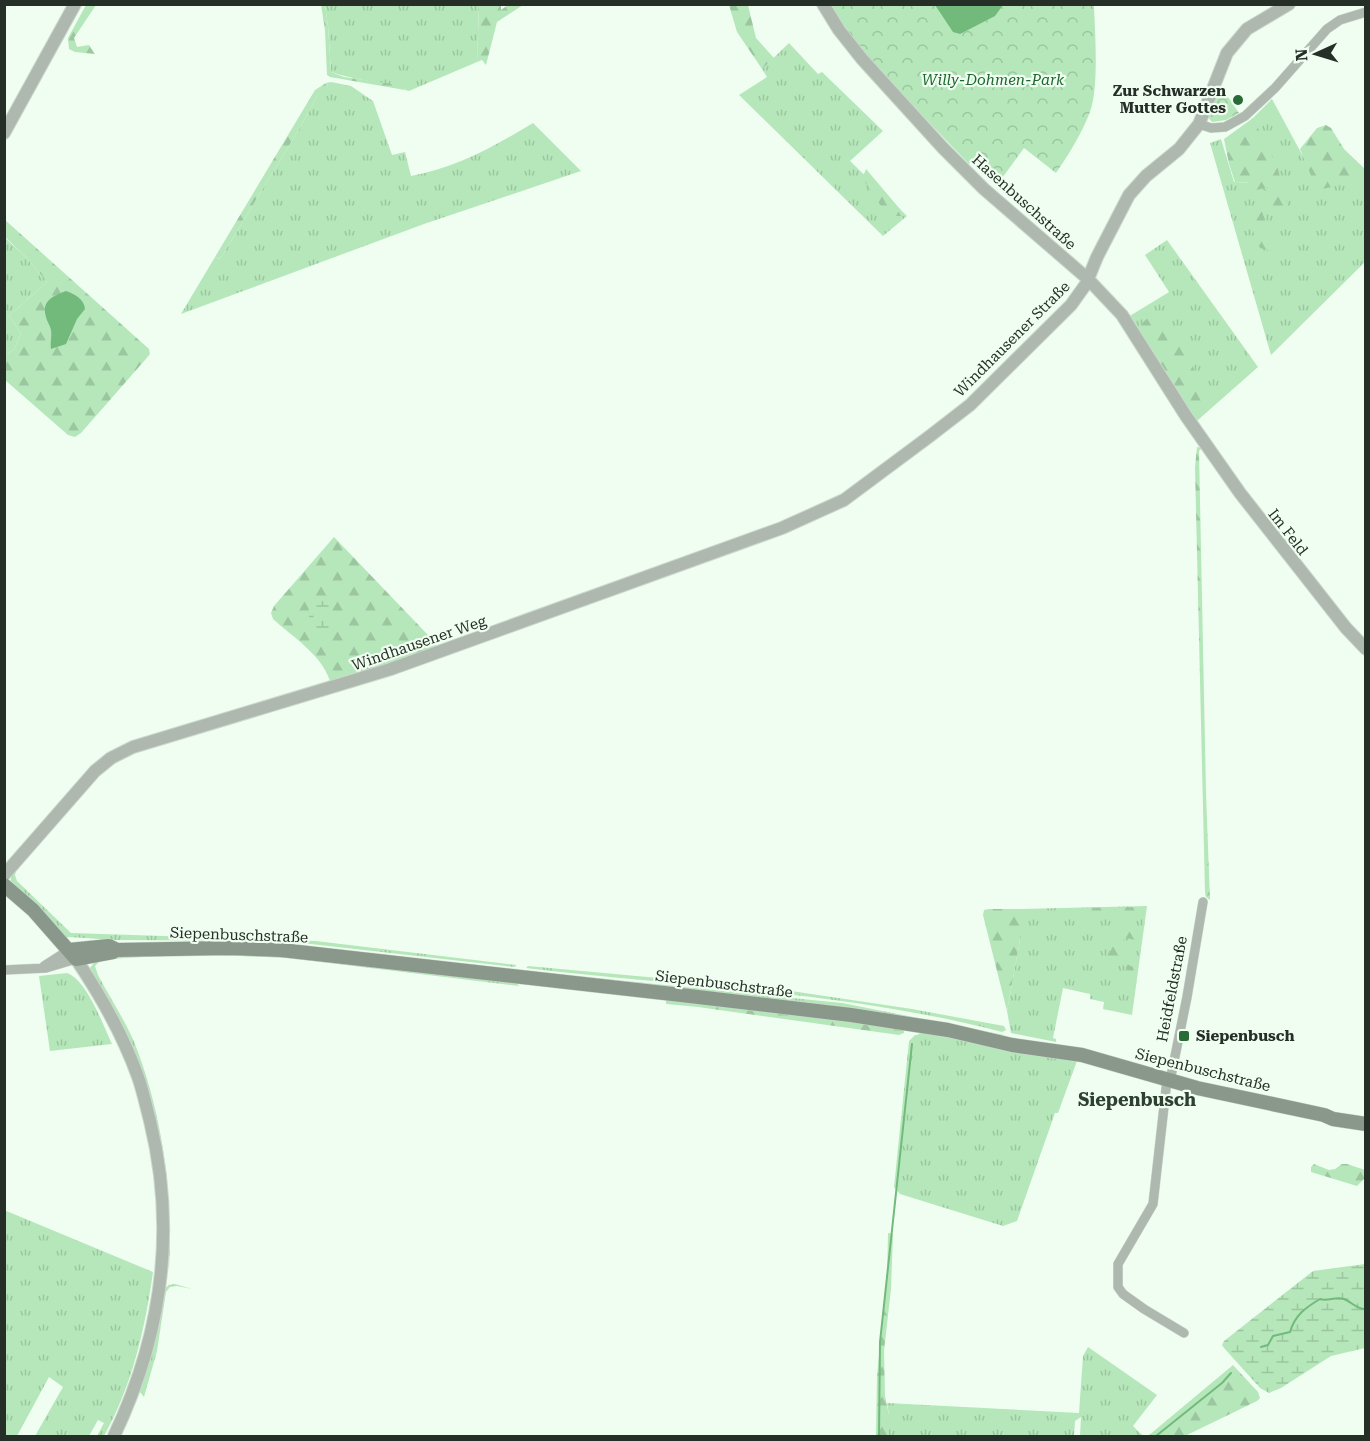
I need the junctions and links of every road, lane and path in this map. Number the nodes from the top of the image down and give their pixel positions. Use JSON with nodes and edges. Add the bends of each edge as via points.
{"nodes":[{"id":1,"x":75,"y":4,"type":"edge"},
{"id":2,"x":823,"y":4,"type":"edge"},
{"id":3,"x":1289,"y":4,"type":"edge"},
{"id":4,"x":1365,"y":12,"type":"edge"},
{"id":5,"x":1198,"y":124,"type":"junction"},
{"id":6,"x":4,"y":133,"type":"edge"},
{"id":7,"x":1088,"y":279,"type":"junction"},
{"id":8,"x":1194,"y":428,"type":"joint"},
{"id":9,"x":876,"y":478,"type":"joint"},
{"id":10,"x":1365,"y":649,"type":"edge"},
{"id":11,"x":4,"y":875,"type":"edge"},
{"id":12,"x":4,"y":885,"type":"edge"},
{"id":13,"x":1203,"y":902,"type":"dead end"},
{"id":14,"x":73,"y":955,"type":"junction"},
{"id":15,"x":4,"y":970,"type":"edge"},
{"id":16,"x":1168,"y":1080,"type":"junction"},
{"id":17,"x":1365,"y":1124,"type":"edge"},
{"id":18,"x":1184,"y":1334,"type":"dead end"},
{"id":19,"x":114,"y":1437,"type":"edge"}],
"edges":[{"from":1,"to":6,"type":"street"},
{"from":2,"to":7,"type":"street","name":"Hasenbuschstraße","via":[[862,59],[943,148]]},
{"from":3,"to":5,"type":"street","name":"Windhausener Straße","via":[[1247,29],[1227,53]]},
{"from":4,"to":5,"type":"street","via":[[1327,29],[1275,88],[1239,120],[1226,127]]},
{"from":5,"to":7,"type":"street","name":"Windhausener Straße","via":[[1179,149],[1129,195]]},
{"from":7,"to":8,"type":"street","name":"Hasenbuschstraße","via":[[1122,315]]},
{"from":7,"to":9,"type":"street","name":"Windhausener Straße","via":[[1071,304],[970,405]]},
{"from":8,"to":10,"type":"street","name":"Im Feld","via":[[1286,555]]},
{"from":9,"to":11,"type":"street","name":"Windhausener Weg","via":[[810,517],[467,643],[363,679],[133,747],[95,771]]},
{"from":12,"to":14,"type":"main road","via":[[33,910]]},
{"from":13,"to":16,"type":"street","name":"Heidfeldstraße"},
{"from":14,"to":15,"type":"street","via":[[42,967]]},
{"from":14,"to":16,"type":"main road","name":"Siepenbuschstraße","via":[[109,946],[117,950],[281,950],[948,1030],[1012,1045],[1082,1055]]},
{"from":14,"to":19,"type":"street","via":[[108,1011],[139,1080],[162,1191],[163,1259],[155,1318],[140,1375]]},
{"from":16,"to":17,"type":"main road","name":"Siepenbuschstraße"},
{"from":16,"to":18,"type":"street","name":"Heidfeldstraße","via":[[1153,1204],[1118,1264],[1118,1287],[1143,1309]]}]}
